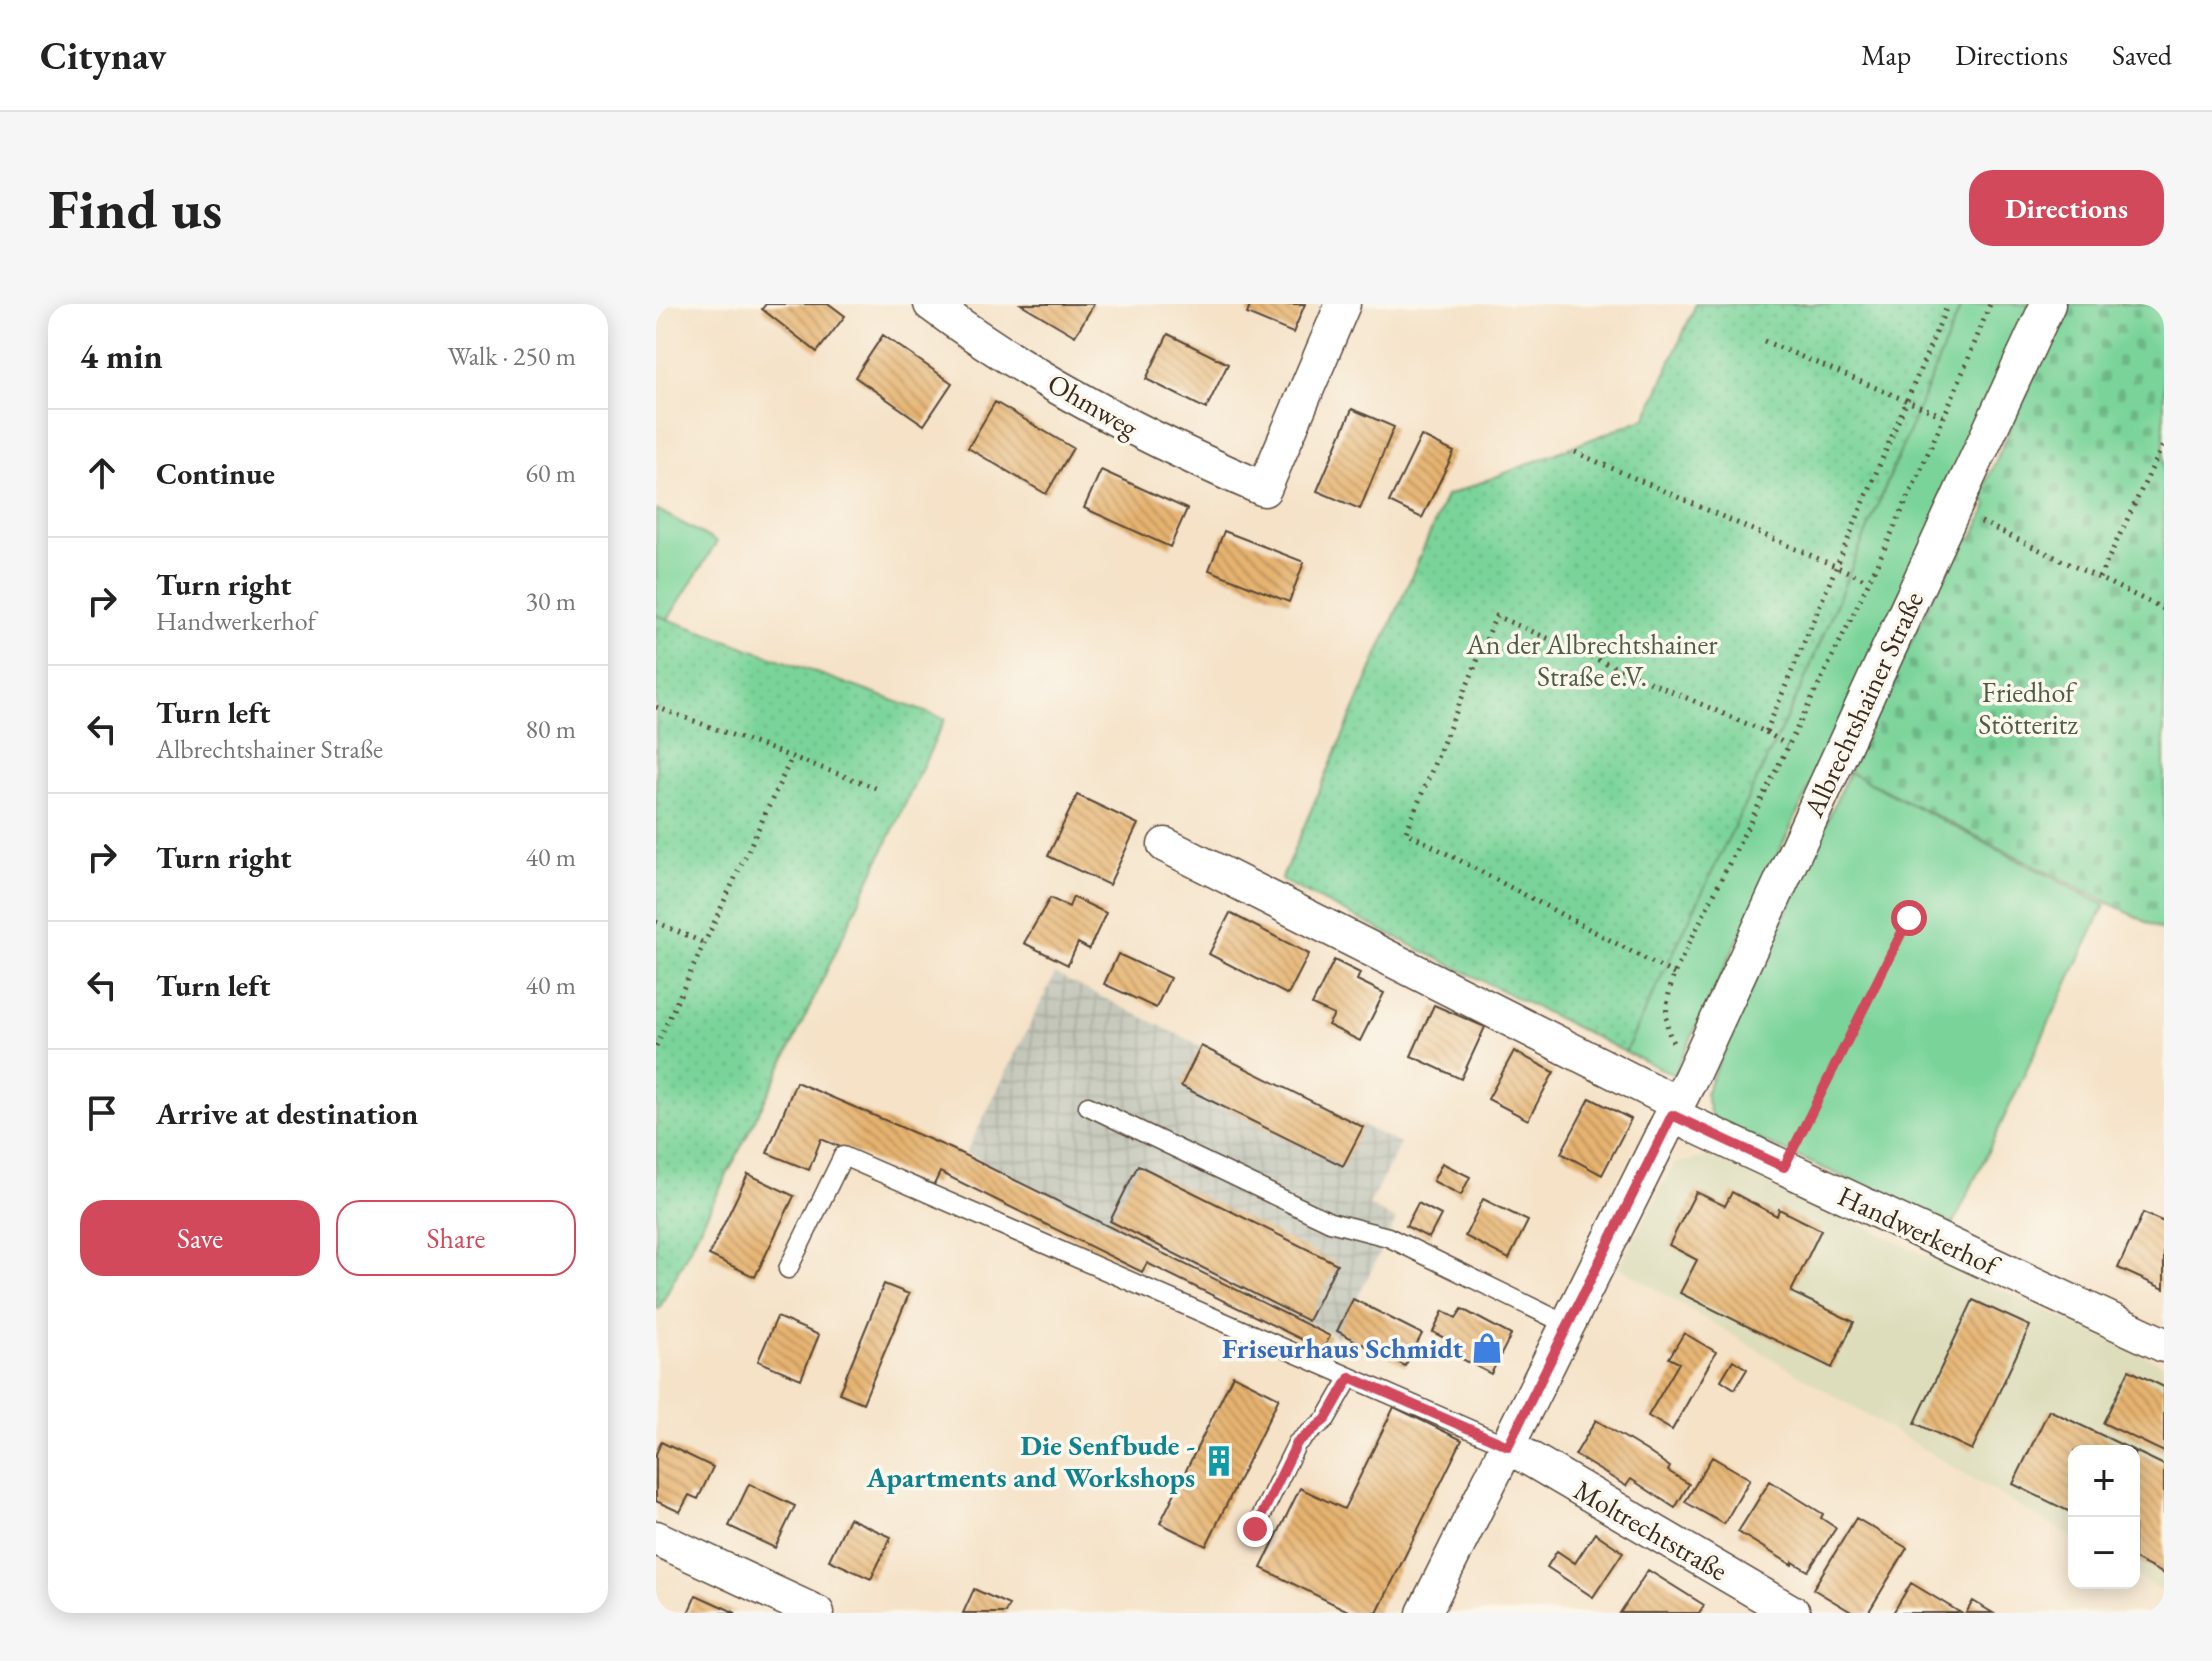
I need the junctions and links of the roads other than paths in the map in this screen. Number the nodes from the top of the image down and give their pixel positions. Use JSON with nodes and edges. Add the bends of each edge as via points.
{"nodes":[{"id":1,"x":931,"y":304,"type":"edge"},
{"id":2,"x":1343,"y":304,"type":"edge"},
{"id":3,"x":2048,"y":304,"type":"edge"},
{"id":4,"x":1165,"y":845,"type":"dead end"},
{"id":5,"x":1681,"y":1098,"type":"junction"},
{"id":6,"x":1088,"y":1106,"type":"dead end"},
{"id":7,"x":788,"y":1269,"type":"dead end"},
{"id":8,"x":1568,"y":1325,"type":"junction"},
{"id":9,"x":2164,"y":1345,"type":"edge"},
{"id":10,"x":1350,"y":1377,"type":"junction"},
{"id":11,"x":1508,"y":1446,"type":"junction"},
{"id":12,"x":1255,"y":1529,"type":"dead end"},
{"id":13,"x":656,"y":1538,"type":"edge"},
{"id":14,"x":817,"y":1613,"type":"edge"},
{"id":15,"x":1424,"y":1613,"type":"edge"},
{"id":16,"x":1793,"y":1613,"type":"edge"}],
"edges":[{"from":1,"to":2,"type":"street","name":"Ohmweg","via":[[1167,447],[1264,489]]},
{"from":3,"to":5,"type":"street","name":"Albrechtshainer Straße"},
{"from":4,"to":5,"type":"street"},
{"from":5,"to":8,"type":"street","name":"Albrechtshainer Straße"},
{"from":5,"to":9,"type":"street","name":"Handwerkerhof","via":[[1784,1167]]},
{"from":6,"to":8,"type":"lane","via":[[1330,1222],[1388,1237]]},
{"from":7,"to":10,"type":"lane","via":[[843,1156]]},
{"from":8,"to":11,"type":"street","name":"Albrechtshainer Straße"},
{"from":10,"to":11,"type":"lane"},
{"from":10,"to":12,"type":"lane","via":[[1326,1419],[1297,1443]]},
{"from":11,"to":15,"type":"street","name":"Albrechtshainer Straße"},
{"from":11,"to":16,"type":"street","name":"Moltrechtstraße"},
{"from":13,"to":14,"type":"street"}]}
